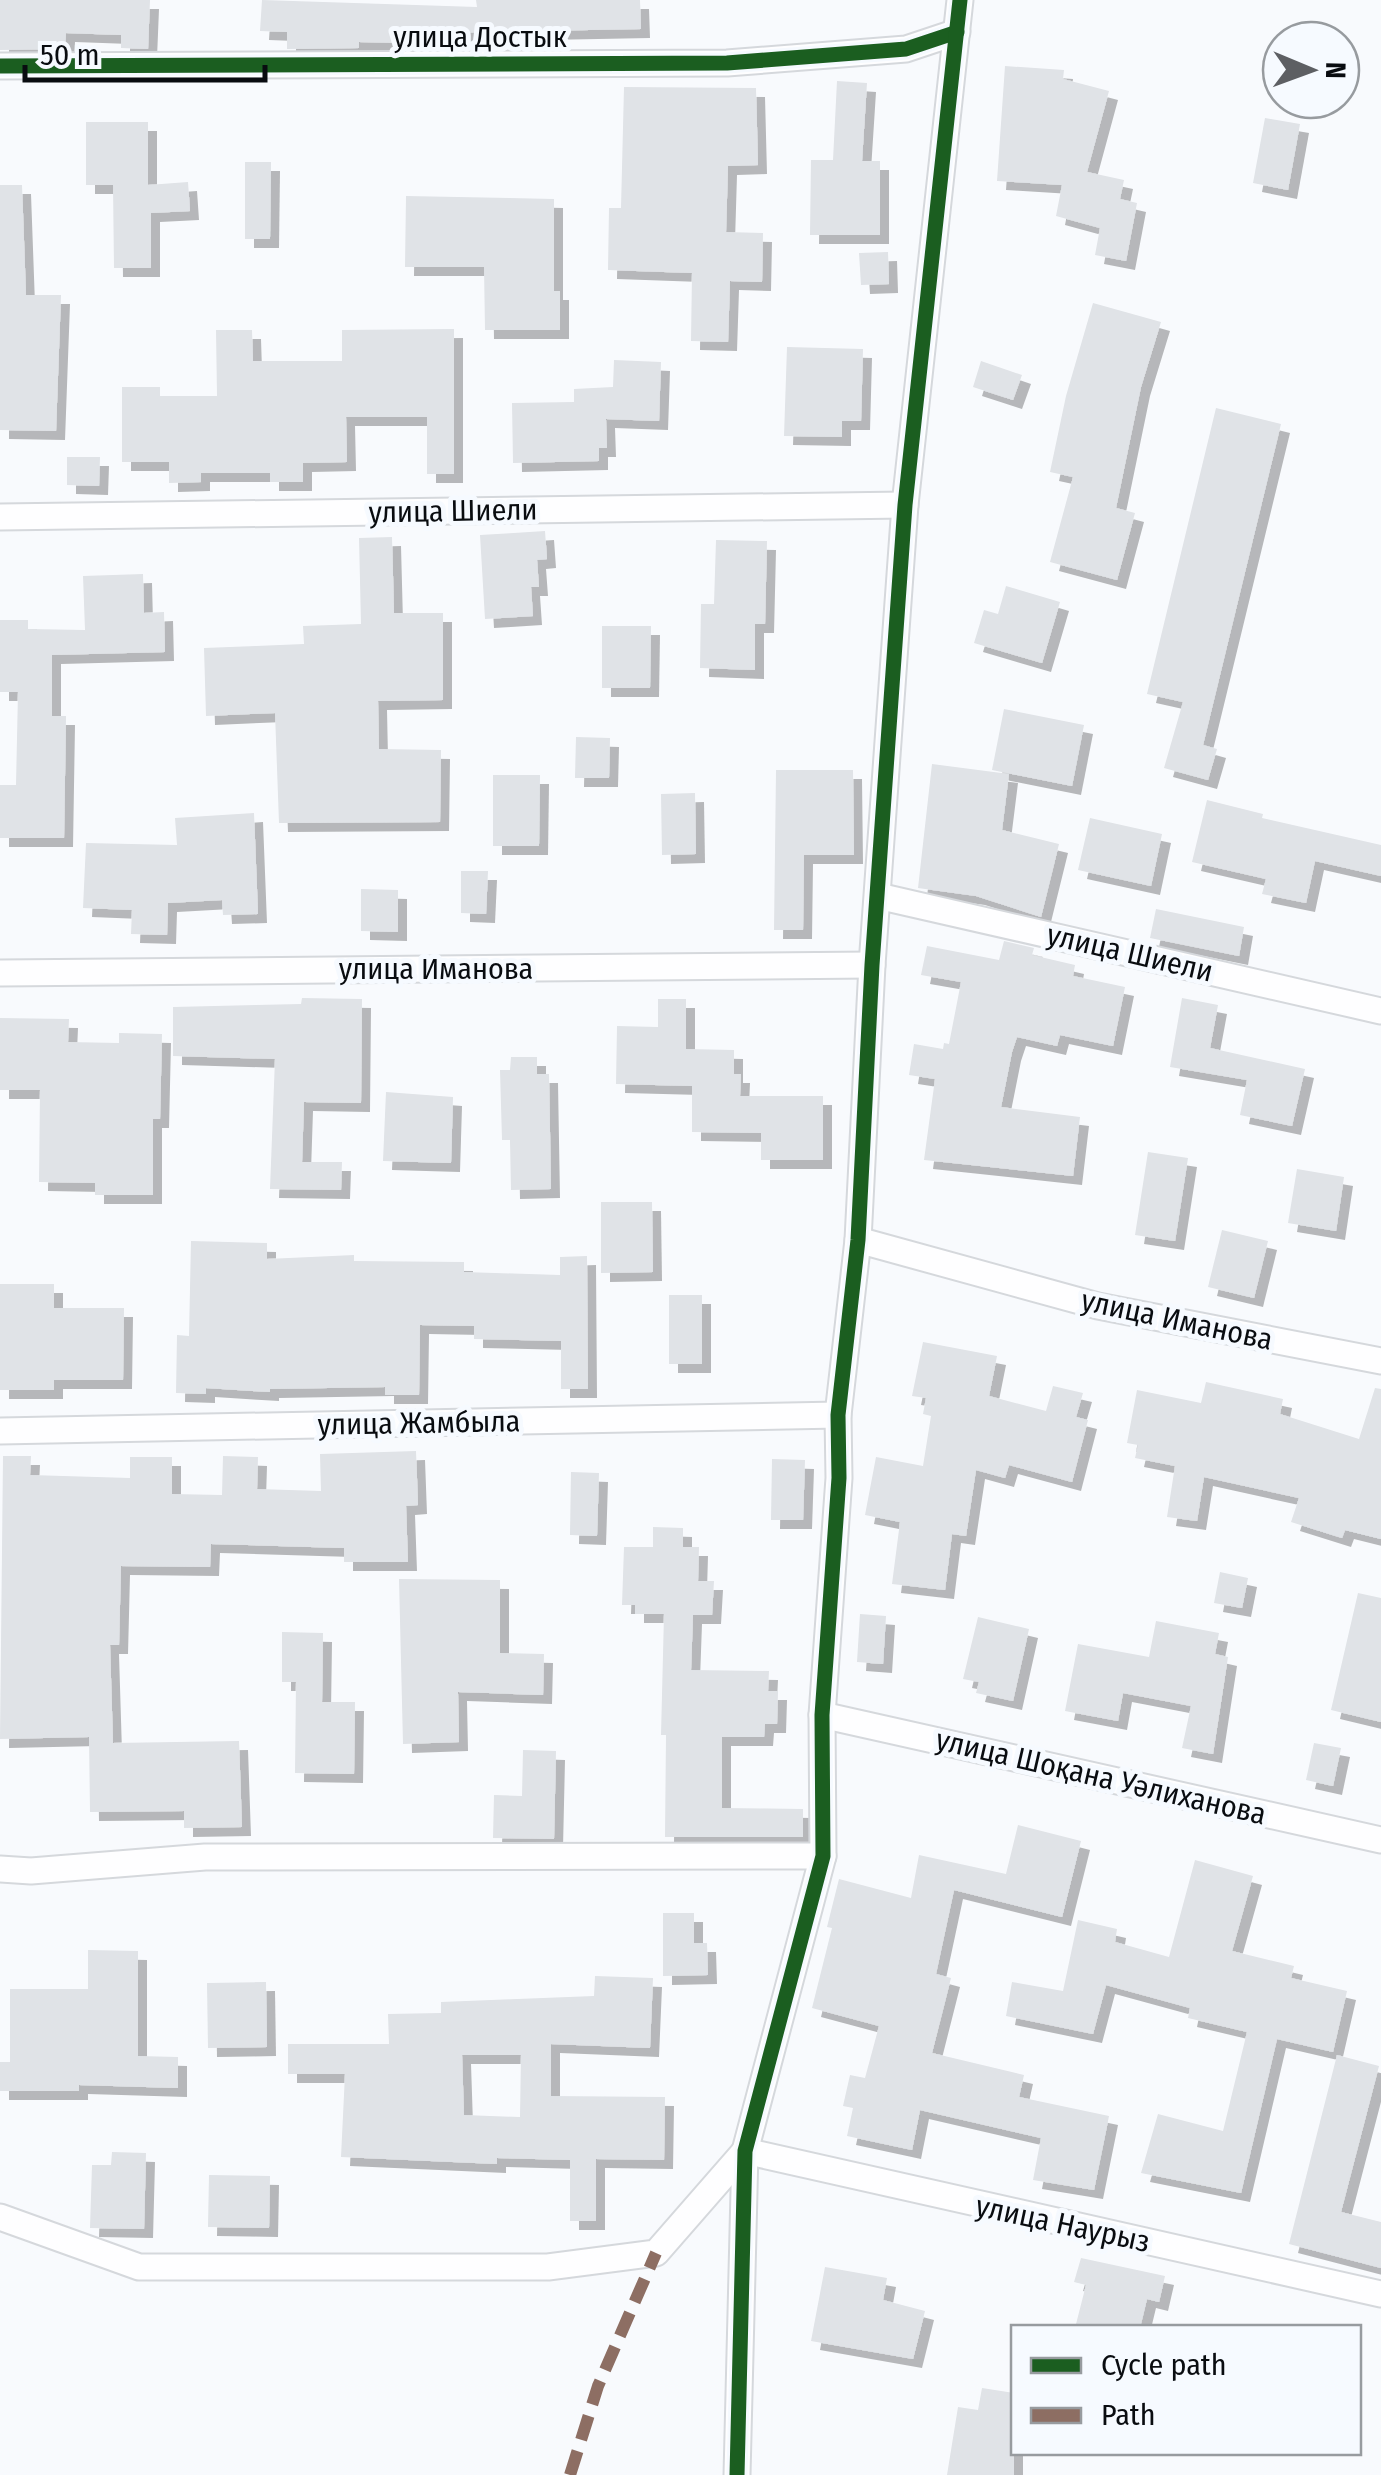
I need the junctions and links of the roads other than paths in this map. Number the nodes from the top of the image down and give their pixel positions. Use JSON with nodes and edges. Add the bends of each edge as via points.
{"nodes":[{"id":1,"x":960,"y":0,"type":"edge"},
{"id":2,"x":956,"y":32,"type":"junction"},
{"id":3,"x":0,"y":66,"type":"edge"},
{"id":4,"x":906,"y":504,"type":"junction"},
{"id":5,"x":0,"y":517,"type":"edge"},
{"id":6,"x":878,"y":896,"type":"junction"},
{"id":7,"x":872,"y":965,"type":"junction"},
{"id":8,"x":0,"y":973,"type":"edge"},
{"id":9,"x":1381,"y":1011,"type":"edge"},
{"id":10,"x":858,"y":1240,"type":"junction"},
{"id":11,"x":1381,"y":1361,"type":"edge"},
{"id":12,"x":838,"y":1416,"type":"junction"},
{"id":13,"x":0,"y":1431,"type":"edge"},
{"id":14,"x":822,"y":1715,"type":"junction"},
{"id":15,"x":1381,"y":1840,"type":"edge"},
{"id":16,"x":823,"y":1856,"type":"junction"},
{"id":17,"x":0,"y":1869,"type":"edge"},
{"id":18,"x":746,"y":2151,"type":"junction"},
{"id":19,"x":0,"y":2217,"type":"edge"},
{"id":20,"x":1381,"y":2294,"type":"edge"},
{"id":21,"x":737,"y":2475,"type":"edge"}],
"edges":[{"from":1,"to":2,"type":"street"},
{"from":2,"to":3,"type":"street","name":"улица Достык","via":[[906,49],[727,63]]},
{"from":2,"to":4,"type":"street"},
{"from":4,"to":5,"type":"street","name":"улица Шиели"},
{"from":4,"to":6,"type":"street"},
{"from":6,"to":7,"type":"street"},
{"from":6,"to":9,"type":"street","name":"улица Шиели"},
{"from":7,"to":8,"type":"street","name":"улица Иманова"},
{"from":7,"to":10,"type":"street"},
{"from":10,"to":11,"type":"street","name":"улица Иманова","via":[[1098,1306]]},
{"from":10,"to":12,"type":"street"},
{"from":12,"to":13,"type":"street","name":"улица Жамбыла"},
{"from":12,"to":14,"type":"street"},
{"from":14,"to":15,"type":"street","name":"улица Шоқана Уәлиханова"},
{"from":14,"to":16,"type":"street"},
{"from":16,"to":17,"type":"street","via":[[204,1857]]},
{"from":16,"to":18,"type":"street"},
{"from":18,"to":19,"type":"street","via":[[656,2252],[548,2268],[139,2267]]},
{"from":18,"to":20,"type":"street","name":"улица Наурыз"},
{"from":18,"to":21,"type":"street"}]}
